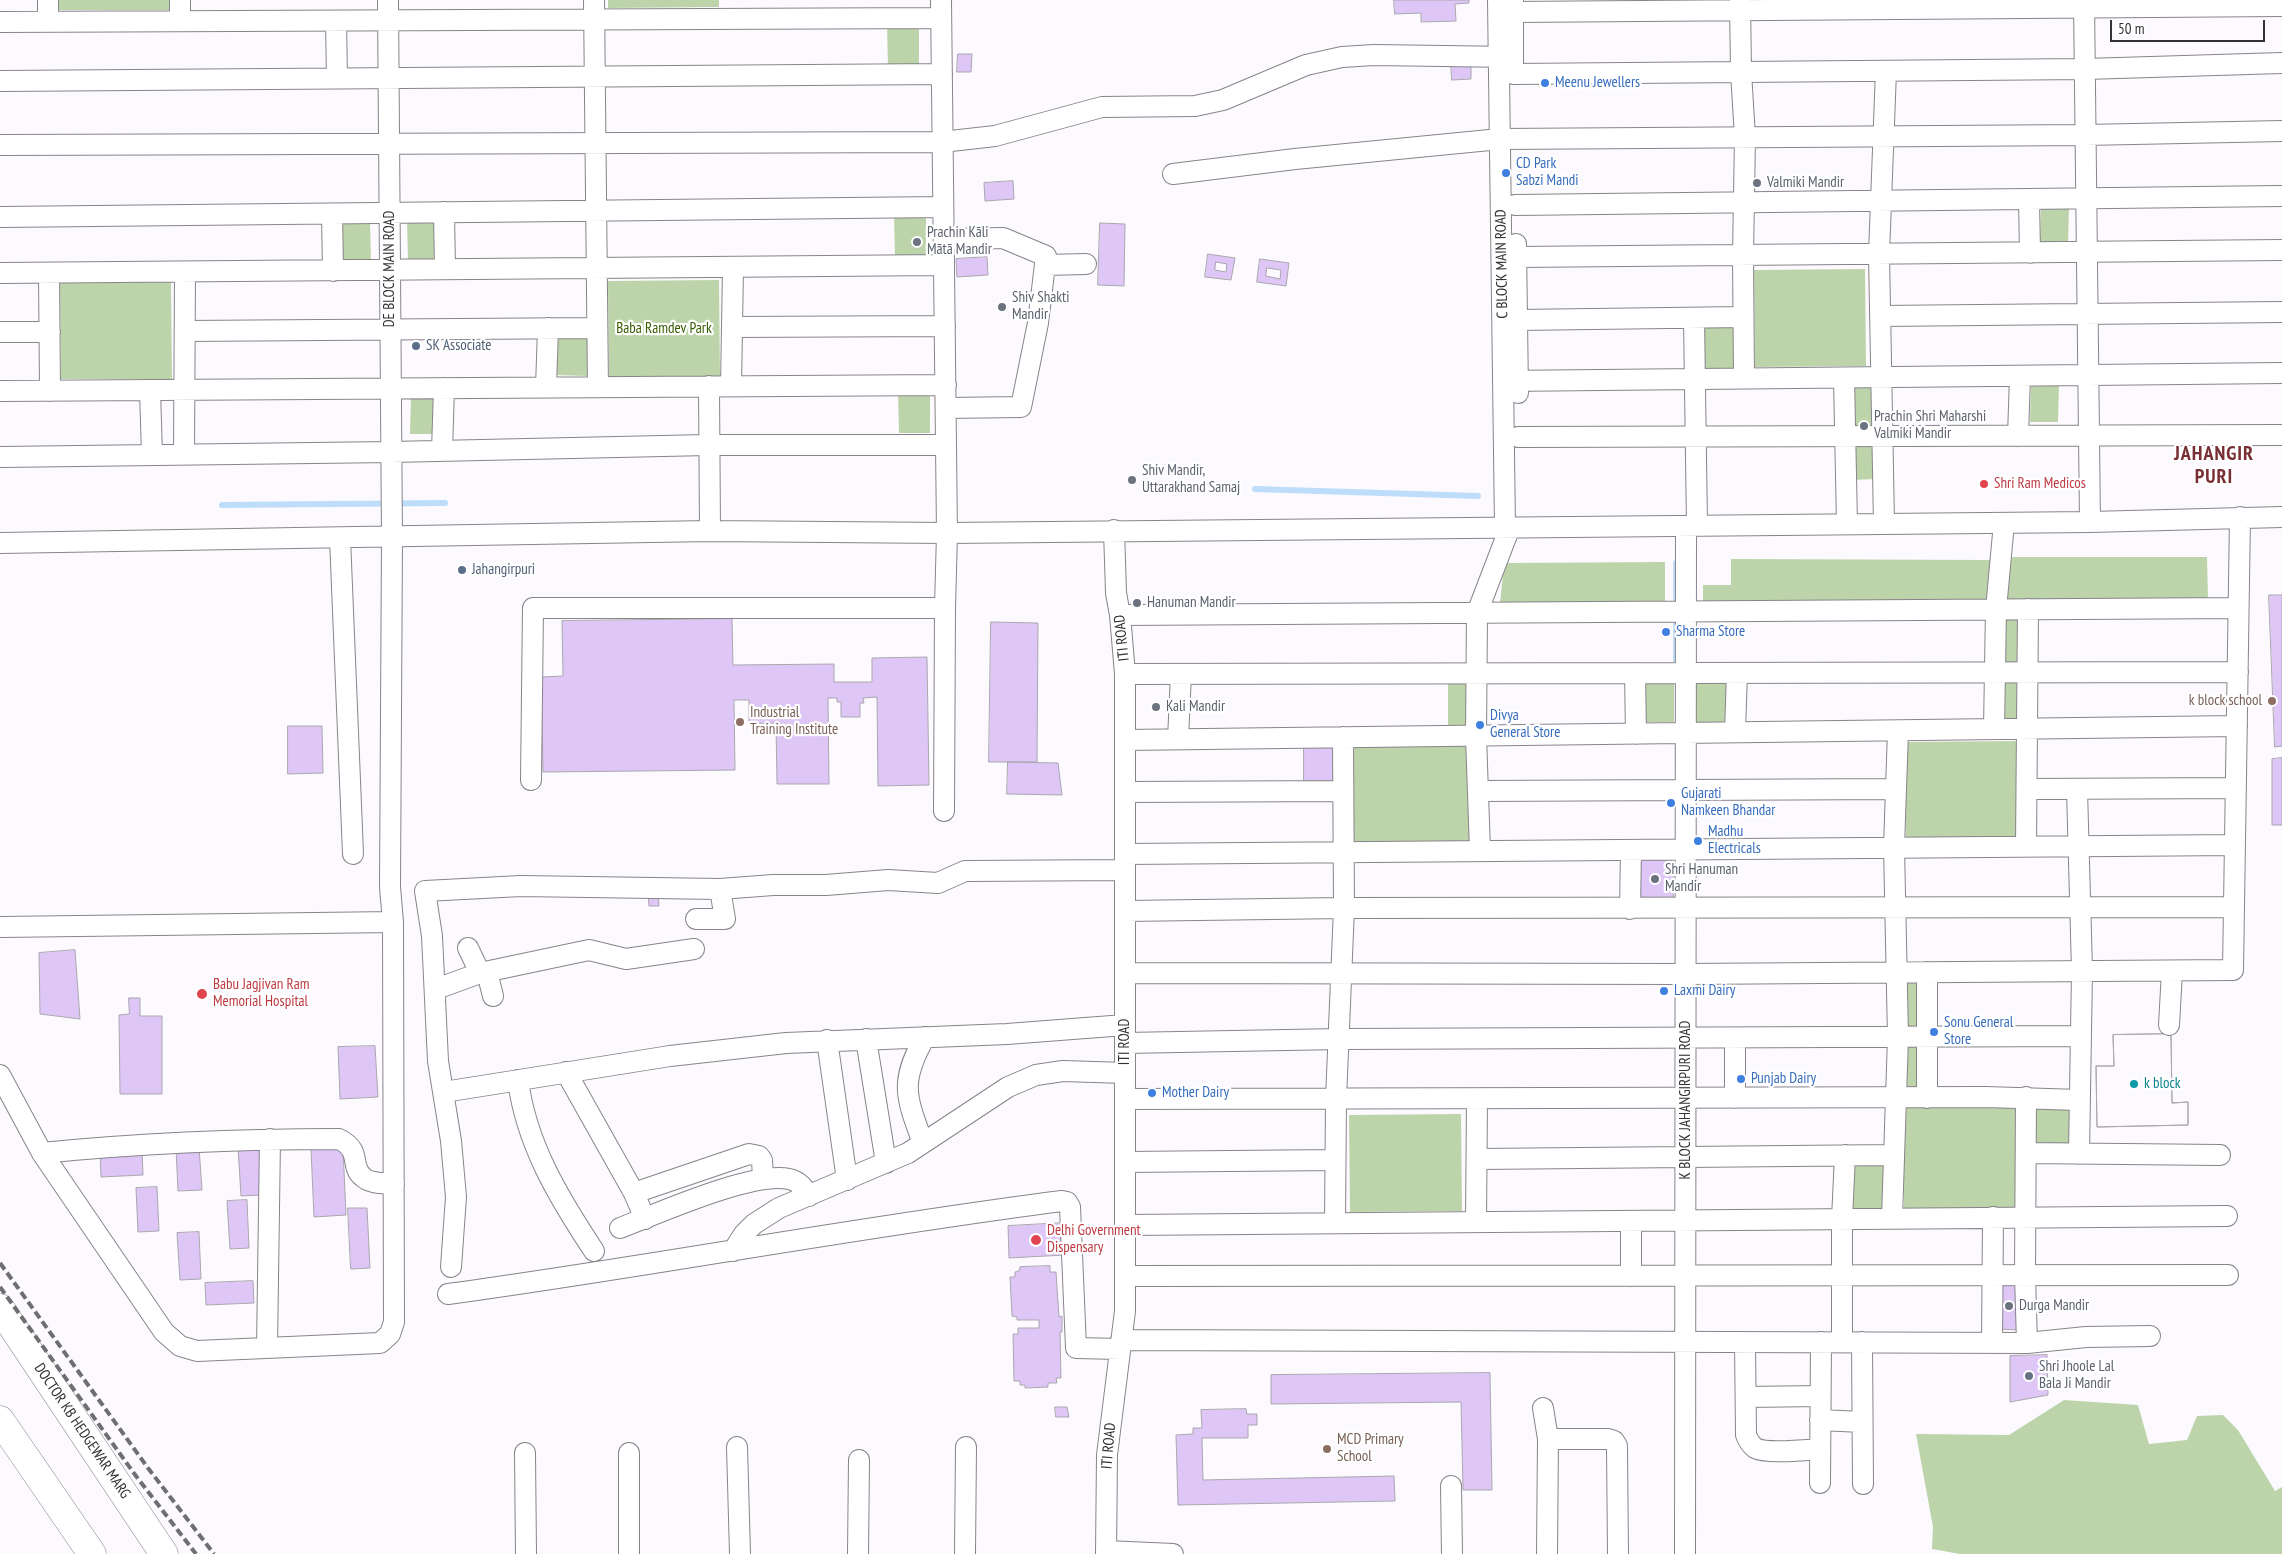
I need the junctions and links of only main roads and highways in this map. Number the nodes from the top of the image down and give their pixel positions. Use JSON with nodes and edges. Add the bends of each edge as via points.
{"nodes":[{"id":1,"x":0,"y":1308,"type":"edge"},
{"id":2,"x":0,"y":1420,"type":"edge"},
{"id":3,"x":92,"y":1554,"type":"edge"},
{"id":4,"x":164,"y":1554,"type":"edge"}],
"edges":[{"from":1,"to":4,"type":"highway","name":"DOCTOR KB HEDGEWAR MARG"},
{"from":2,"to":3,"type":"highway"}]}
